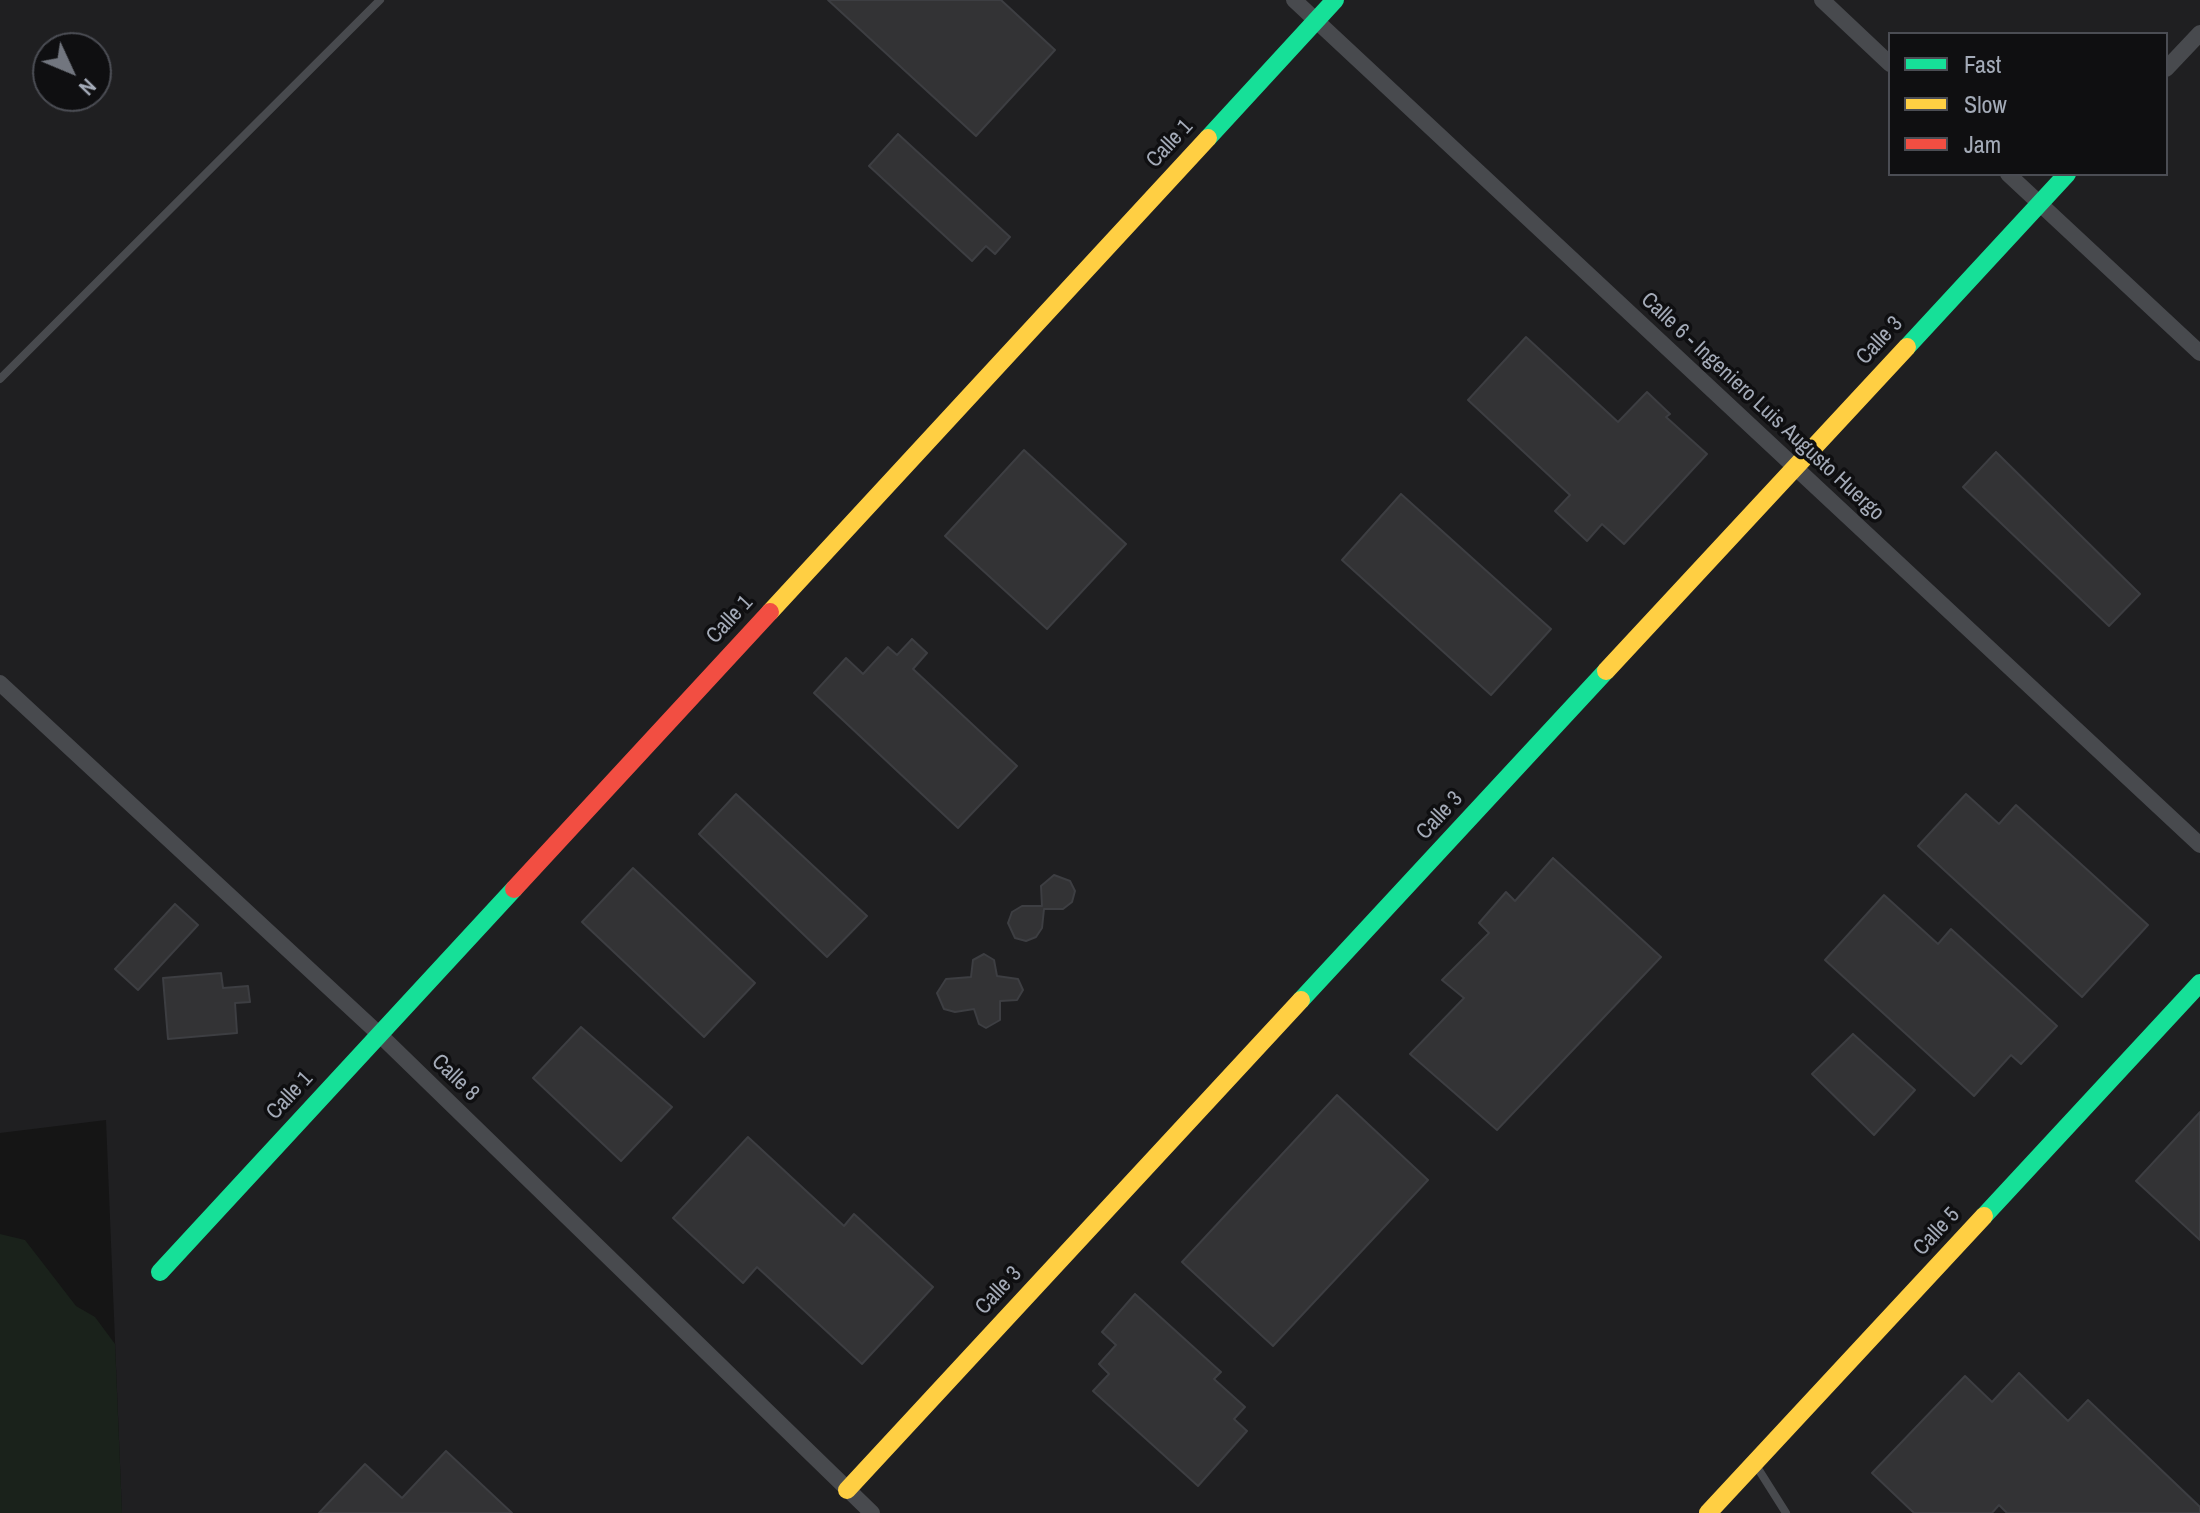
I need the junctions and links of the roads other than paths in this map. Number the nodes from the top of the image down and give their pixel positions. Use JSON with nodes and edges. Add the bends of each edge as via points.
{"nodes":[{"id":1,"x":380,"y":0,"type":"edge"},
{"id":2,"x":1294,"y":0,"type":"edge"},
{"id":3,"x":1335,"y":0,"type":"edge"},
{"id":4,"x":1822,"y":0,"type":"edge"},
{"id":5,"x":1316,"y":21,"type":"junction"},
{"id":6,"x":2200,"y":33,"type":"edge"},
{"id":7,"x":1888,"y":62,"type":"edge"},
{"id":8,"x":2168,"y":67,"type":"edge"},
{"id":9,"x":2010,"y":176,"type":"edge"},
{"id":10,"x":2065,"y":176,"type":"edge"},
{"id":11,"x":2040,"y":203,"type":"junction"},
{"id":12,"x":2200,"y":353,"type":"edge"},
{"id":13,"x":0,"y":379,"type":"edge"},
{"id":14,"x":1795,"y":468,"type":"junction"},
{"id":15,"x":0,"y":683,"type":"edge"},
{"id":16,"x":2200,"y":845,"type":"edge"},
{"id":17,"x":2200,"y":983,"type":"edge"},
{"id":18,"x":380,"y":1035,"type":"junction"},
{"id":19,"x":160,"y":1272,"type":"dead end"},
{"id":20,"x":1755,"y":1463,"type":"junction"},
{"id":21,"x":847,"y":1490,"type":"junction"},
{"id":22,"x":872,"y":1513,"type":"edge"},
{"id":23,"x":1708,"y":1513,"type":"edge"},
{"id":24,"x":1786,"y":1513,"type":"edge"}],
"edges":[{"from":1,"to":13,"type":"lane"},
{"from":2,"to":5,"type":"street","name":"Calle 6 - Ingeniero Luis Augusto Huergo"},
{"from":3,"to":5,"type":"street","name":"Calle 1"},
{"from":4,"to":7,"type":"street"},
{"from":5,"to":14,"type":"street","name":"Calle 6 - Ingeniero Luis Augusto Huergo"},
{"from":5,"to":18,"type":"street","name":"Calle 1"},
{"from":6,"to":8,"type":"street"},
{"from":9,"to":11,"type":"street"},
{"from":10,"to":11,"type":"street","name":"Calle 3"},
{"from":11,"to":12,"type":"street"},
{"from":11,"to":14,"type":"street","name":"Calle 3"},
{"from":14,"to":16,"type":"street","name":"Calle 6 - Ingeniero Luis Augusto Huergo"},
{"from":14,"to":21,"type":"street","name":"Calle 3"},
{"from":15,"to":18,"type":"street","name":"Calle 8"},
{"from":17,"to":20,"type":"street","name":"Calle 5"},
{"from":18,"to":19,"type":"street","name":"Calle 1"},
{"from":18,"to":21,"type":"street","name":"Calle 8"},
{"from":20,"to":23,"type":"street","name":"Calle 5"},
{"from":20,"to":24,"type":"lane"},
{"from":21,"to":22,"type":"street","name":"Calle 8"}]}
